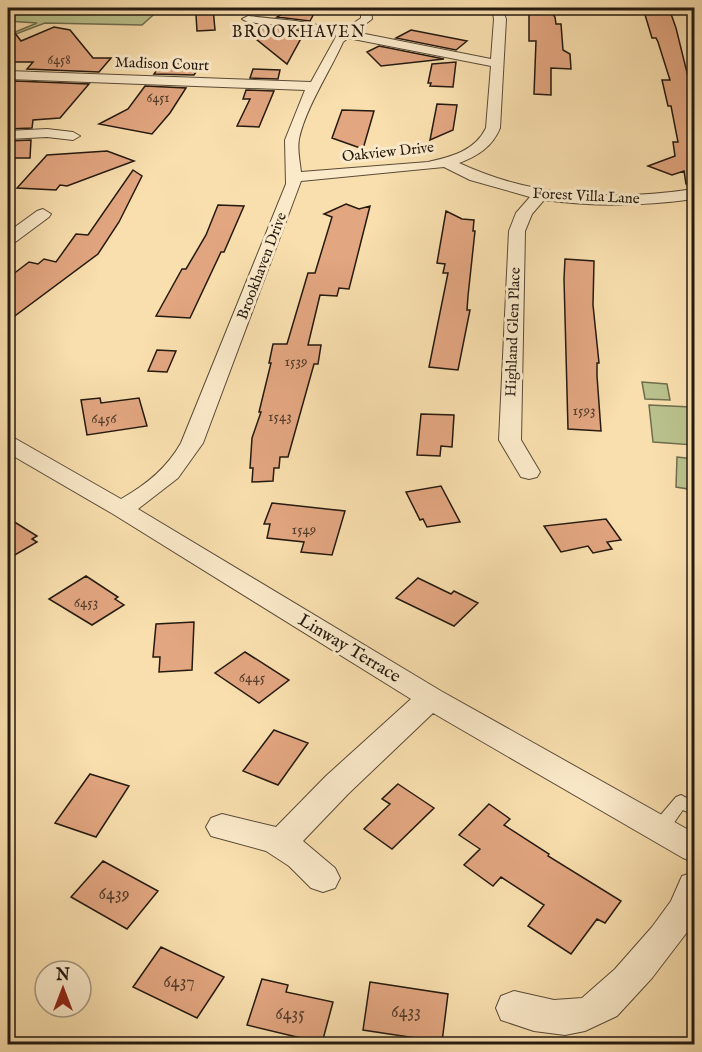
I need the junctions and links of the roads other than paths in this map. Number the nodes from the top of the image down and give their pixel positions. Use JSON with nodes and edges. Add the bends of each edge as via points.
{"nodes":[{"id":1,"x":366,"y":8,"type":"edge"},
{"id":2,"x":496,"y":8,"type":"edge"},
{"id":3,"x":248,"y":19,"type":"dead end"},
{"id":4,"x":344,"y":34,"type":"junction"},
{"id":5,"x":497,"y":64,"type":"junction"},
{"id":6,"x":8,"y":75,"type":"edge"},
{"id":7,"x":314,"y":86,"type":"junction"},
{"id":8,"x":8,"y":135,"type":"edge"},
{"id":9,"x":73,"y":136,"type":"dead end"},
{"id":10,"x":447,"y":163,"type":"junction"},
{"id":11,"x":294,"y":177,"type":"junction"},
{"id":12,"x":694,"y":194,"type":"edge"},
{"id":13,"x":540,"y":195,"type":"junction"},
{"id":14,"x":43,"y":214,"type":"dead end"},
{"id":15,"x":8,"y":239,"type":"edge"},
{"id":16,"x":8,"y":444,"type":"edge"},
{"id":17,"x":529,"y":472,"type":"dead end"},
{"id":18,"x":121,"y":509,"type":"junction"},
{"id":19,"x":431,"y":698,"type":"junction"},
{"id":20,"x":694,"y":809,"type":"edge"},
{"id":21,"x":222,"y":827,"type":"dead end"},
{"id":22,"x":659,"y":829,"type":"junction"},
{"id":23,"x":282,"y":842,"type":"junction"},
{"id":24,"x":694,"y":849,"type":"edge"},
{"id":25,"x":323,"y":878,"type":"dead end"},
{"id":26,"x":694,"y":886,"type":"edge"},
{"id":27,"x":514,"y":1008,"type":"dead end"}],
"edges":[{"from":1,"to":4,"type":"street","name":"Brookhaven Drive","via":[[366,19]]},
{"from":2,"to":5,"type":"street","name":"Oakview Drive","via":[[500,16]]},
{"from":3,"to":4,"type":"street","via":[[288,22]]},
{"from":4,"to":5,"type":"street"},
{"from":4,"to":7,"type":"street","name":"Brookhaven Drive"},
{"from":5,"to":10,"type":"street","name":"Oakview Drive","via":[[489,137],[474,152]]},
{"from":6,"to":7,"type":"street","name":"Madison Court"},
{"from":7,"to":11,"type":"street","name":"Brookhaven Drive","via":[[292,140]]},
{"from":8,"to":9,"type":"street"},
{"from":10,"to":11,"type":"street","name":"Oakview Drive"},
{"from":10,"to":13,"type":"street","name":"Forest Villa Lane","via":[[499,186]]},
{"from":11,"to":18,"type":"street","name":"Brookhaven Drive","via":[[272,244],[188,452],[163,482]]},
{"from":12,"to":13,"type":"street","name":"Forest Villa Lane","via":[[627,200]]},
{"from":13,"to":17,"type":"street","name":"Highland Glen Place","via":[[524,213],[517,231],[511,370],[510,440]]},
{"from":14,"to":15,"type":"street"},
{"from":16,"to":18,"type":"street","name":"Linway Terrace"},
{"from":18,"to":19,"type":"street","name":"Linway Terrace"},
{"from":19,"to":22,"type":"street","name":"Linway Terrace"},
{"from":19,"to":23,"type":"street"},
{"from":20,"to":22,"type":"lane","via":[[681,801]]},
{"from":21,"to":23,"type":"street","via":[[256,832]]},
{"from":22,"to":24,"type":"street","name":"Linway Terrace"},
{"from":23,"to":25,"type":"street","via":[[306,859]]},
{"from":26,"to":27,"type":"street","via":[[682,914],[613,997],[594,1011],[574,1017],[542,1017]]}]}
